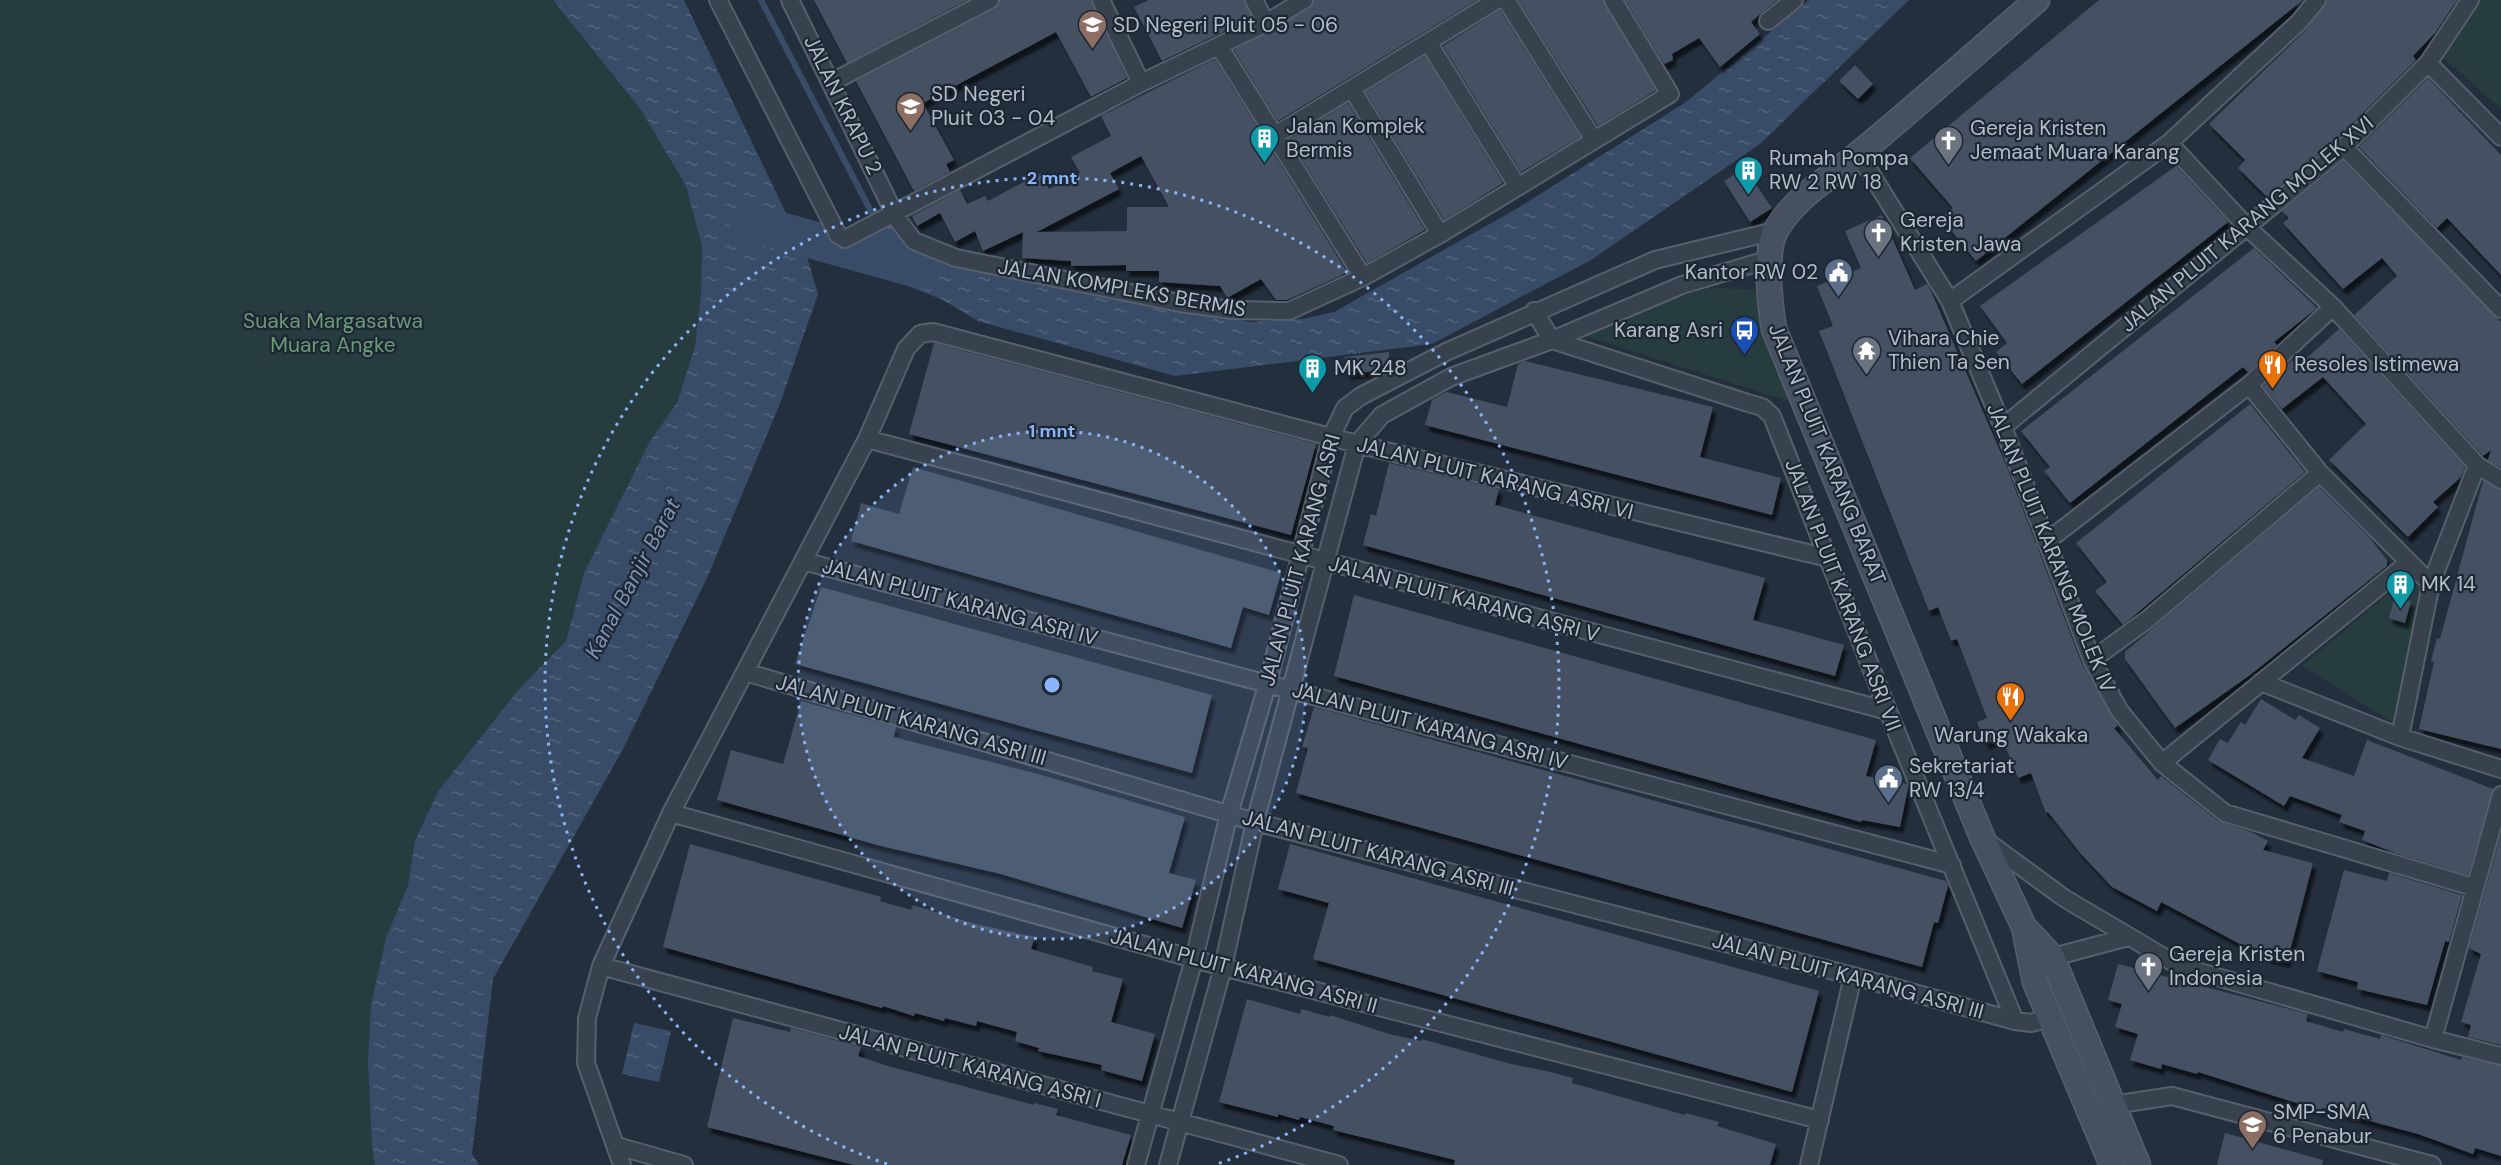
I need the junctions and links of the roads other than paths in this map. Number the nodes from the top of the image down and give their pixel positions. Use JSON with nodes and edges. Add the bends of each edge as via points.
{"nodes":[{"id":1,"x":718,"y":0,"type":"edge"},
{"id":2,"x":790,"y":0,"type":"edge"},
{"id":3,"x":990,"y":0,"type":"edge"},
{"id":4,"x":1101,"y":0,"type":"edge"},
{"id":5,"x":1254,"y":0,"type":"edge"},
{"id":6,"x":1304,"y":0,"type":"edge"},
{"id":7,"x":1497,"y":0,"type":"edge"},
{"id":8,"x":1506,"y":0,"type":"edge"},
{"id":9,"x":1613,"y":0,"type":"edge"},
{"id":10,"x":1794,"y":0,"type":"edge"},
{"id":11,"x":2037,"y":0,"type":"edge"},
{"id":12,"x":2317,"y":0,"type":"edge"},
{"id":13,"x":2470,"y":0,"type":"edge"},
{"id":14,"x":1768,"y":21,"type":"dead end"},
{"id":15,"x":1266,"y":23,"type":"junction"},
{"id":16,"x":1428,"y":42,"type":"junction"},
{"id":17,"x":1219,"y":46,"type":"junction"},
{"id":18,"x":2428,"y":63,"type":"junction"},
{"id":19,"x":832,"y":82,"type":"junction"},
{"id":20,"x":1141,"y":83,"type":"junction"},
{"id":21,"x":1352,"y":88,"type":"junction"},
{"id":22,"x":1274,"y":136,"type":"junction"},
{"id":23,"x":2501,"y":137,"type":"edge"},
{"id":24,"x":1594,"y":140,"type":"junction"},
{"id":25,"x":2169,"y":143,"type":"junction"},
{"id":26,"x":2344,"y":147,"type":"junction"},
{"id":27,"x":1856,"y":156,"type":"junction"},
{"id":28,"x":1518,"y":187,"type":"junction"},
{"id":29,"x":890,"y":214,"type":"junction"},
{"id":30,"x":2248,"y":228,"type":"junction"},
{"id":31,"x":1775,"y":231,"type":"junction"},
{"id":32,"x":1440,"y":234,"type":"junction"},
{"id":33,"x":1770,"y":259,"type":"junction"},
{"id":34,"x":1363,"y":277,"type":"junction"},
{"id":35,"x":1950,"y":301,"type":"junction"},
{"id":36,"x":2333,"y":307,"type":"junction"},
{"id":37,"x":2501,"y":309,"type":"edge"},
{"id":38,"x":1534,"y":311,"type":"junction"},
{"id":39,"x":1552,"y":340,"type":"junction"},
{"id":40,"x":2248,"y":385,"type":"junction"},
{"id":41,"x":2003,"y":427,"type":"junction"},
{"id":42,"x":1331,"y":437,"type":"junction"},
{"id":43,"x":867,"y":439,"type":"junction"},
{"id":44,"x":1357,"y":444,"type":"junction"},
{"id":45,"x":2477,"y":465,"type":"junction"},
{"id":46,"x":2320,"y":473,"type":"junction"},
{"id":47,"x":2501,"y":480,"type":"edge"},
{"id":48,"x":2046,"y":542,"type":"junction"},
{"id":49,"x":1299,"y":555,"type":"junction"},
{"id":50,"x":1828,"y":558,"type":"junction"},
{"id":51,"x":803,"y":561,"type":"junction"},
{"id":52,"x":1326,"y":562,"type":"junction"},
{"id":53,"x":2408,"y":563,"type":"junction"},
{"id":54,"x":2431,"y":584,"type":"junction"},
{"id":55,"x":2092,"y":660,"type":"junction"},
{"id":56,"x":745,"y":672,"type":"junction"},
{"id":57,"x":1268,"y":682,"type":"junction"},
{"id":58,"x":2261,"y":682,"type":"junction"},
{"id":59,"x":1291,"y":688,"type":"junction"},
{"id":60,"x":1888,"y":711,"type":"junction"},
{"id":61,"x":2400,"y":737,"type":"junction"},
{"id":62,"x":2162,"y":763,"type":"junction"},
{"id":63,"x":2501,"y":769,"type":"edge"},
{"id":64,"x":2501,"y":795,"type":"edge"},
{"id":65,"x":671,"y":813,"type":"junction"},
{"id":66,"x":1229,"y":814,"type":"junction"},
{"id":67,"x":1255,"y":822,"type":"junction"},
{"id":68,"x":1982,"y":837,"type":"junction"},
{"id":69,"x":1952,"y":865,"type":"junction"},
{"id":70,"x":2473,"y":887,"type":"junction"},
{"id":71,"x":2128,"y":937,"type":"junction"},
{"id":72,"x":1194,"y":959,"type":"junction"},
{"id":73,"x":2041,"y":960,"type":"junction"},
{"id":74,"x":601,"y":966,"type":"junction"},
{"id":75,"x":1222,"y":968,"type":"junction"},
{"id":76,"x":1853,"y":976,"type":"junction"},
{"id":77,"x":2051,"y":1018,"type":"junction"},
{"id":78,"x":2015,"y":1021,"type":"junction"},
{"id":79,"x":2433,"y":1040,"type":"junction"},
{"id":80,"x":2501,"y":1056,"type":"edge"},
{"id":81,"x":2113,"y":1106,"type":"junction"},
{"id":82,"x":1151,"y":1115,"type":"junction"},
{"id":83,"x":1820,"y":1120,"type":"junction"},
{"id":84,"x":1180,"y":1123,"type":"junction"},
{"id":85,"x":617,"y":1146,"type":"junction"},
{"id":86,"x":622,"y":1165,"type":"edge"},
{"id":87,"x":684,"y":1165,"type":"edge"},
{"id":88,"x":1136,"y":1165,"type":"edge"},
{"id":89,"x":1168,"y":1165,"type":"edge"},
{"id":90,"x":1339,"y":1165,"type":"edge"},
{"id":91,"x":1809,"y":1165,"type":"edge"},
{"id":92,"x":2112,"y":1165,"type":"edge"},
{"id":93,"x":2138,"y":1165,"type":"edge"},
{"id":94,"x":2432,"y":1165,"type":"edge"}],
"edges":[{"from":1,"to":29,"type":"street","via":[[838,236],[845,239]]},
{"from":2,"to":19,"type":"street","name":"JALAN KRAPU 2"},
{"from":3,"to":19,"type":"street"},
{"from":4,"to":20,"type":"street"},
{"from":5,"to":15,"type":"street"},
{"from":6,"to":15,"type":"street"},
{"from":7,"to":16,"type":"street"},
{"from":8,"to":24,"type":"street"},
{"from":9,"to":24,"type":"street","name":"JALAN KOMPLEKS BERMIS","via":[[1670,94]]},
{"from":10,"to":14,"type":"street"},
{"from":11,"to":27,"type":"street","name":"JALAN PLUIT KARANG BARAT"},
{"from":12,"to":25,"type":"street","via":[[2299,22]]},
{"from":13,"to":18,"type":"street","name":"JALAN PLUIT KARANG MOLEK XVI"},
{"from":15,"to":17,"type":"street"},
{"from":16,"to":21,"type":"street"},
{"from":16,"to":28,"type":"street"},
{"from":17,"to":20,"type":"street"},
{"from":17,"to":22,"type":"street"},
{"from":18,"to":23,"type":"street"},
{"from":18,"to":26,"type":"street","name":"JALAN PLUIT KARANG MOLEK XVI"},
{"from":19,"to":29,"type":"street","name":"JALAN KRAPU 2"},
{"from":20,"to":29,"type":"street"},
{"from":21,"to":22,"type":"street"},
{"from":21,"to":32,"type":"street"},
{"from":22,"to":34,"type":"street"},
{"from":24,"to":28,"type":"street","name":"JALAN KOMPLEKS BERMIS"},
{"from":25,"to":30,"type":"street"},
{"from":25,"to":35,"type":"street"},
{"from":26,"to":30,"type":"street","name":"JALAN PLUIT KARANG MOLEK XVI"},
{"from":26,"to":37,"type":"street"},
{"from":27,"to":31,"type":"street","name":"JALAN PLUIT KARANG BARAT","via":[[1800,199]]},
{"from":27,"to":35,"type":"street","name":"JALAN PLUIT KARANG MOLEK IV"},
{"from":28,"to":32,"type":"street","name":"JALAN KOMPLEKS BERMIS"},
{"from":29,"to":34,"type":"street","name":"JALAN KOMPLEKS BERMIS","via":[[914,241],[956,258],[1232,310],[1289,311]]},
{"from":30,"to":36,"type":"street"},
{"from":30,"to":41,"type":"street","name":"JALAN PLUIT KARANG MOLEK XVI"},
{"from":31,"to":33,"type":"street","name":"JALAN PLUIT KARANG BARAT"},
{"from":31,"to":38,"type":"street","name":"JALAN PLUIT KARANG ASRI","via":[[1655,260]]},
{"from":32,"to":34,"type":"street","name":"JALAN KOMPLEKS BERMIS"},
{"from":33,"to":39,"type":"street","name":"JALAN PLUIT KARANG ASRI","via":[[1682,285]]},
{"from":33,"to":68,"type":"street","name":"JALAN PLUIT KARANG BARAT","via":[[1774,330]]},
{"from":35,"to":41,"type":"street","name":"JALAN PLUIT KARANG MOLEK IV"},
{"from":36,"to":40,"type":"street"},
{"from":36,"to":45,"type":"street"},
{"from":38,"to":39,"type":"street"},
{"from":38,"to":42,"type":"street","name":"JALAN PLUIT KARANG ASRI","via":[[1361,396],[1345,408]]},
{"from":39,"to":44,"type":"street","name":"JALAN PLUIT KARANG ASRI","via":[[1451,377],[1382,415]]},
{"from":39,"to":50,"type":"street","name":"JALAN PLUIT KARANG ASRI VII","via":[[1762,407],[1776,423]]},
{"from":40,"to":46,"type":"street"},
{"from":40,"to":48,"type":"street"},
{"from":41,"to":48,"type":"street","name":"JALAN PLUIT KARANG MOLEK IV"},
{"from":42,"to":43,"type":"street","name":"JALAN PLUIT KARANG ASRI VI","via":[[933,332],[920,334],[906,349]]},
{"from":42,"to":44,"type":"street","name":"JALAN PLUIT KARANG ASRI VI"},
{"from":42,"to":49,"type":"street","name":"JALAN PLUIT KARANG ASRI"},
{"from":43,"to":49,"type":"street","name":"JALAN PLUIT KARANG ASRI V"},
{"from":43,"to":51,"type":"street"},
{"from":44,"to":50,"type":"street","name":"JALAN PLUIT KARANG ASRI VI"},
{"from":44,"to":52,"type":"street","name":"JALAN PLUIT KARANG ASRI"},
{"from":45,"to":47,"type":"street"},
{"from":45,"to":54,"type":"street"},
{"from":46,"to":53,"type":"street"},
{"from":46,"to":55,"type":"street","via":[[2148,619]]},
{"from":48,"to":55,"type":"street","name":"JALAN PLUIT KARANG MOLEK IV"},
{"from":49,"to":52,"type":"street","name":"JALAN PLUIT KARANG ASRI V"},
{"from":49,"to":57,"type":"street","name":"JALAN PLUIT KARANG ASRI"},
{"from":50,"to":60,"type":"street","name":"JALAN PLUIT KARANG ASRI VII"},
{"from":51,"to":56,"type":"street"},
{"from":51,"to":57,"type":"street","name":"JALAN PLUIT KARANG ASRI IV"},
{"from":52,"to":59,"type":"street","name":"JALAN PLUIT KARANG ASRI"},
{"from":52,"to":60,"type":"street","name":"JALAN PLUIT KARANG ASRI V"},
{"from":53,"to":54,"type":"street"},
{"from":53,"to":58,"type":"street"},
{"from":54,"to":61,"type":"street"},
{"from":55,"to":62,"type":"street","name":"JALAN PLUIT KARANG MOLEK IV","via":[[2119,710]]},
{"from":56,"to":65,"type":"street"},
{"from":56,"to":66,"type":"street","name":"JALAN PLUIT KARANG ASRI III"},
{"from":57,"to":59,"type":"street","name":"JALAN PLUIT KARANG ASRI IV"},
{"from":57,"to":66,"type":"street","name":"JALAN PLUIT KARANG ASRI"},
{"from":58,"to":61,"type":"street"},
{"from":58,"to":62,"type":"street"},
{"from":59,"to":67,"type":"street","name":"JALAN PLUIT KARANG ASRI"},
{"from":59,"to":69,"type":"street","name":"JALAN PLUIT KARANG ASRI IV"},
{"from":60,"to":69,"type":"street","name":"JALAN PLUIT KARANG ASRI VII"},
{"from":61,"to":63,"type":"street"},
{"from":62,"to":70,"type":"street","name":"JALAN PLUIT KARANG MOLEK IV","via":[[2225,813]]},
{"from":64,"to":70,"type":"street"},
{"from":65,"to":72,"type":"street","name":"JALAN PLUIT KARANG ASRI II"},
{"from":65,"to":74,"type":"street"},
{"from":66,"to":67,"type":"street","name":"JALAN PLUIT KARANG ASRI III"},
{"from":66,"to":72,"type":"street","name":"JALAN PLUIT KARANG ASRI"},
{"from":67,"to":75,"type":"street","name":"JALAN PLUIT KARANG ASRI"},
{"from":67,"to":76,"type":"street","name":"JALAN PLUIT KARANG ASRI III"},
{"from":68,"to":71,"type":"street","via":[[2064,898]]},
{"from":68,"to":73,"type":"street","name":"JALAN PLUIT KARANG BARAT"},
{"from":69,"to":78,"type":"street","name":"JALAN PLUIT KARANG ASRI VII"},
{"from":70,"to":79,"type":"street"},
{"from":71,"to":73,"type":"street"},
{"from":71,"to":79,"type":"street","via":[[2179,966]]},
{"from":72,"to":75,"type":"street","name":"JALAN PLUIT KARANG ASRI II"},
{"from":72,"to":82,"type":"street","name":"JALAN PLUIT KARANG ASRI"},
{"from":73,"to":77,"type":"street","name":"JALAN PLUIT KARANG BARAT"},
{"from":73,"to":81,"type":"street","name":"JALAN PLUIT KARANG BARAT"},
{"from":74,"to":82,"type":"street","name":"JALAN PLUIT KARANG ASRI I"},
{"from":74,"to":85,"type":"street","via":[[587,1018],[586,1063]]},
{"from":75,"to":83,"type":"street","name":"JALAN PLUIT KARANG ASRI II"},
{"from":75,"to":84,"type":"street","name":"JALAN PLUIT KARANG ASRI"},
{"from":76,"to":78,"type":"street","name":"JALAN PLUIT KARANG ASRI III"},
{"from":76,"to":83,"type":"street"},
{"from":77,"to":78,"type":"street","via":[[2031,1023]]},
{"from":77,"to":92,"type":"street","name":"JALAN PLUIT KARANG BARAT"},
{"from":79,"to":80,"type":"street"},
{"from":81,"to":93,"type":"street","name":"JALAN PLUIT KARANG BARAT"},
{"from":81,"to":94,"type":"street","via":[[2172,1096]]},
{"from":82,"to":84,"type":"street","name":"JALAN PLUIT KARANG ASRI I"},
{"from":82,"to":88,"type":"street","name":"JALAN PLUIT KARANG ASRI"},
{"from":83,"to":91,"type":"street"},
{"from":84,"to":89,"type":"street","name":"JALAN PLUIT KARANG ASRI"},
{"from":84,"to":90,"type":"street","name":"JALAN PLUIT KARANG ASRI I"},
{"from":85,"to":86,"type":"street"},
{"from":85,"to":87,"type":"street"}]}
